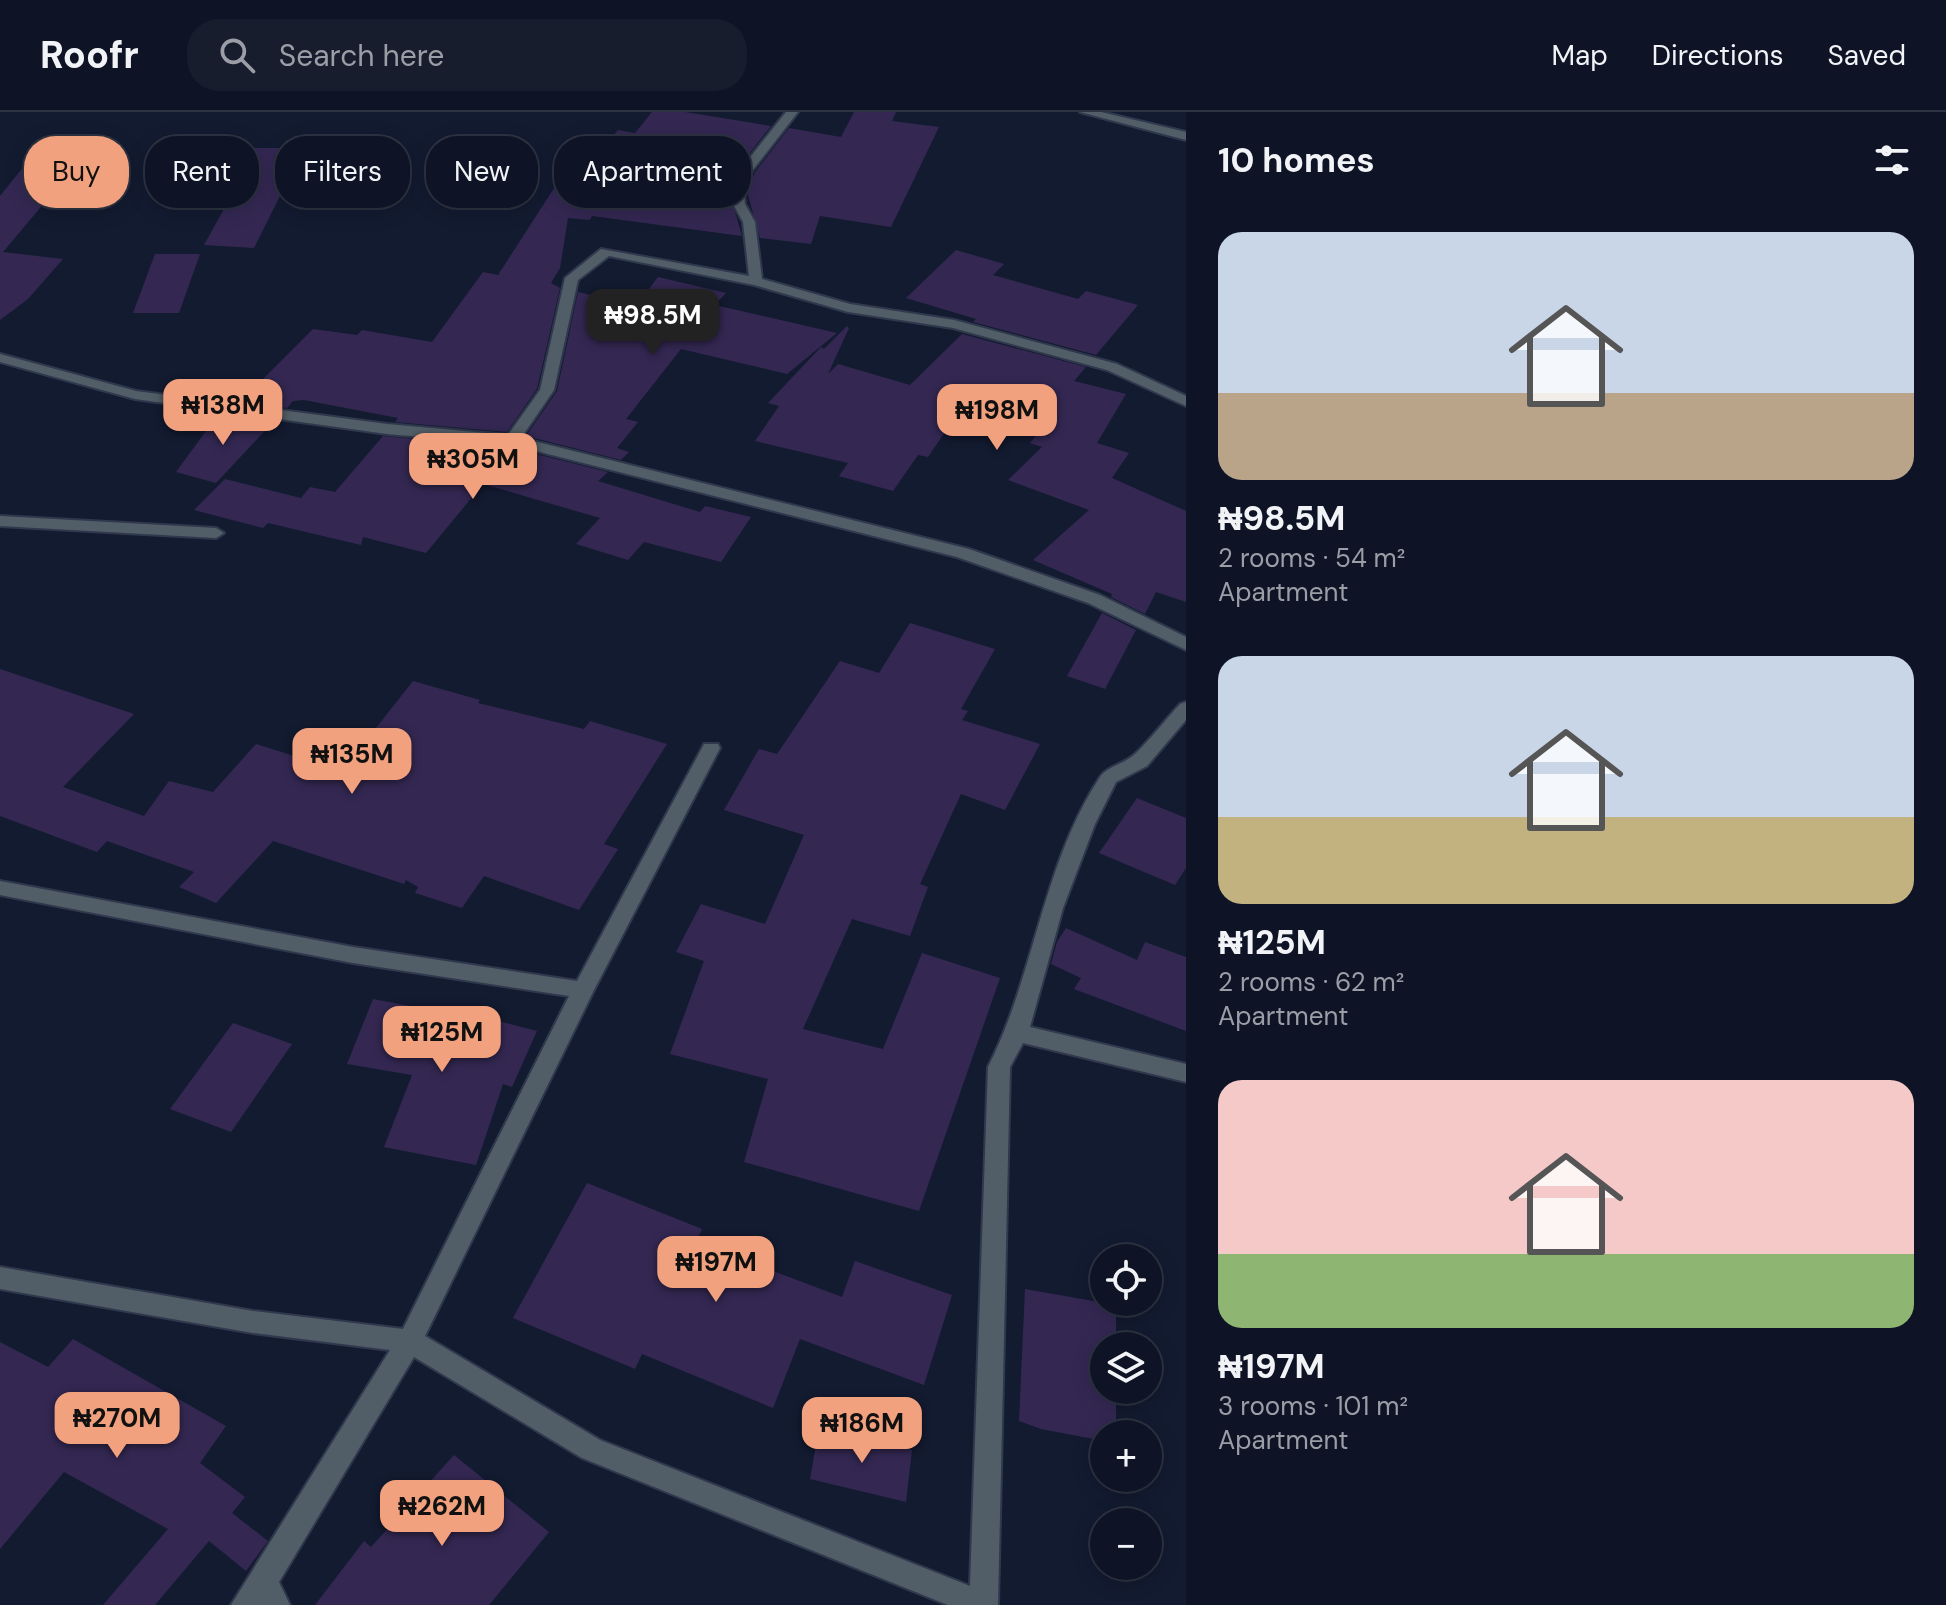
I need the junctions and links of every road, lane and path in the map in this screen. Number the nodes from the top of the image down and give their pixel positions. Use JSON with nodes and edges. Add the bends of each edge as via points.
{"nodes":[{"id":1,"x":792,"y":112,"type":"edge"},
{"id":2,"x":1086,"y":112,"type":"edge"},
{"id":3,"x":1186,"y":136,"type":"edge"},
{"id":4,"x":756,"y":281,"type":"junction"},
{"id":5,"x":0,"y":358,"type":"edge"},
{"id":6,"x":1186,"y":402,"type":"edge"},
{"id":7,"x":512,"y":440,"type":"junction"},
{"id":8,"x":0,"y":521,"type":"edge"},
{"id":9,"x":216,"y":533,"type":"dead end"},
{"id":10,"x":1186,"y":644,"type":"edge"},
{"id":11,"x":1186,"y":708,"type":"edge"},
{"id":12,"x":711,"y":748,"type":"dead end"},
{"id":13,"x":0,"y":888,"type":"edge"},
{"id":14,"x":583,"y":990,"type":"junction"},
{"id":15,"x":1017,"y":1033,"type":"junction"},
{"id":16,"x":1186,"y":1073,"type":"edge"},
{"id":17,"x":0,"y":1278,"type":"edge"},
{"id":18,"x":410,"y":1341,"type":"junction"},
{"id":19,"x":270,"y":1593,"type":"edge"},
{"id":20,"x":245,"y":1605,"type":"edge"},
{"id":21,"x":984,"y":1605,"type":"edge"}],
"edges":[{"from":1,"to":4,"type":"street","via":[[746,170],[738,192],[749,222]]},
{"from":2,"to":3,"type":"street"},
{"from":4,"to":6,"type":"street","via":[[848,308],[954,324],[1112,367]]},
{"from":4,"to":7,"type":"street","via":[[606,252],[572,278],[547,390]]},
{"from":5,"to":7,"type":"street","via":[[135,395]]},
{"from":7,"to":10,"type":"street","via":[[963,553],[1094,599]]},
{"from":8,"to":9,"type":"street"},
{"from":11,"to":15,"type":"street","via":[[1140,761],[1109,778],[1085,824],[1053,908]]},
{"from":12,"to":14,"type":"street"},
{"from":13,"to":14,"type":"street","via":[[353,955]]},
{"from":14,"to":18,"type":"street"},
{"from":15,"to":16,"type":"street"},
{"from":15,"to":21,"type":"street","via":[[999,1067]]},
{"from":17,"to":18,"type":"street","via":[[253,1322]]},
{"from":18,"to":19,"type":"street"},
{"from":18,"to":21,"type":"street","via":[[591,1449]]},
{"from":19,"to":20,"type":"street"}]}
